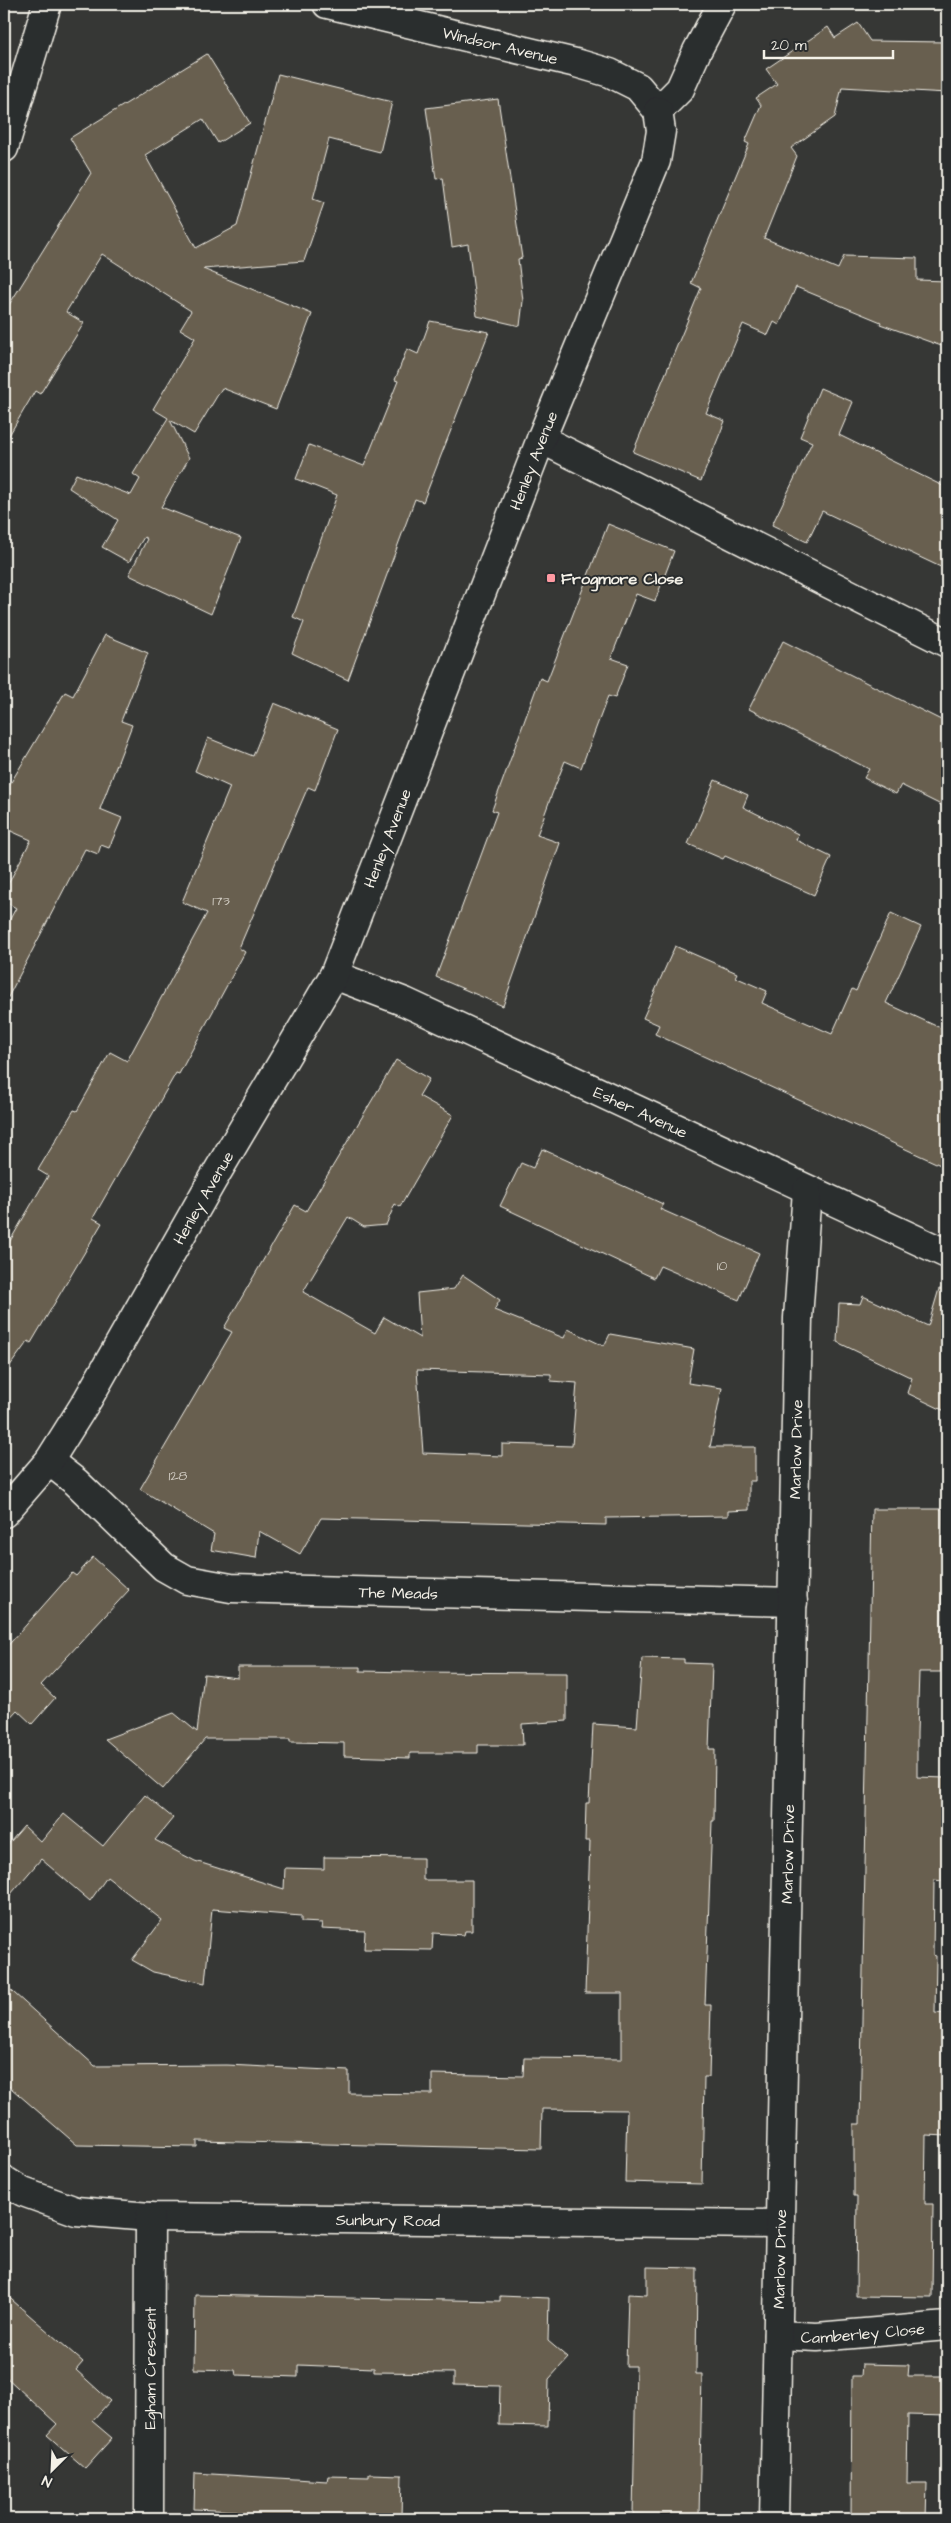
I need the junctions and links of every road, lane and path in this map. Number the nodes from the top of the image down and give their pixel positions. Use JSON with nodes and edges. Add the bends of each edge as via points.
{"nodes":[{"id":1,"x":47,"y":4,"type":"edge"},
{"id":2,"x":327,"y":4,"type":"edge"},
{"id":3,"x":722,"y":4,"type":"edge"},
{"id":4,"x":658,"y":111,"type":"junction"},
{"id":5,"x":4,"y":148,"type":"edge"},
{"id":6,"x":541,"y":439,"type":"junction"},
{"id":7,"x":947,"y":643,"type":"edge"},
{"id":8,"x":334,"y":975,"type":"junction"},
{"id":9,"x":807,"y":1190,"type":"junction"},
{"id":10,"x":947,"y":1254,"type":"edge"},
{"id":11,"x":49,"y":1461,"type":"junction"},
{"id":12,"x":4,"y":1513,"type":"edge"},
{"id":13,"x":793,"y":1602,"type":"junction"},
{"id":14,"x":4,"y":2180,"type":"edge"},
{"id":15,"x":150,"y":2217,"type":"junction"},
{"id":16,"x":779,"y":2224,"type":"junction"},
{"id":17,"x":947,"y":2326,"type":"edge"},
{"id":18,"x":778,"y":2335,"type":"junction"},
{"id":19,"x":149,"y":2519,"type":"edge"},
{"id":20,"x":774,"y":2519,"type":"edge"}],
"edges":[{"from":1,"to":5,"type":"street"},
{"from":2,"to":4,"type":"street","name":"Windsor Avenue","via":[[610,73],[638,87]]},
{"from":3,"to":4,"type":"street","via":[[680,89]]},
{"from":4,"to":6,"type":"street","name":"Henley Avenue","via":[[661,131],[656,161]]},
{"from":6,"to":7,"type":"street"},
{"from":6,"to":8,"type":"street","name":"Henley Avenue"},
{"from":8,"to":9,"type":"street","name":"Esher Avenue","via":[[405,1002]]},
{"from":8,"to":11,"type":"street","name":"Henley Avenue"},
{"from":9,"to":10,"type":"street","name":"Esher Avenue"},
{"from":9,"to":13,"type":"street","name":"Marlow Drive","via":[[798,1318]]},
{"from":11,"to":12,"type":"street","name":"Henley Avenue"},
{"from":11,"to":13,"type":"street","name":"The Meads","via":[[76,1482],[164,1567],[187,1580],[231,1588]]},
{"from":13,"to":16,"type":"street","name":"Marlow Drive"},
{"from":14,"to":15,"type":"street","name":"Sunbury Road","via":[[23,2192],[76,2211]]},
{"from":15,"to":16,"type":"street","name":"Sunbury Road"},
{"from":15,"to":19,"type":"street","name":"Egham Crescent"},
{"from":16,"to":18,"type":"street","name":"Marlow Drive"},
{"from":17,"to":18,"type":"street","name":"Camberley Close","via":[[818,2336]]},
{"from":18,"to":20,"type":"street","name":"Marlow Drive"}]}
